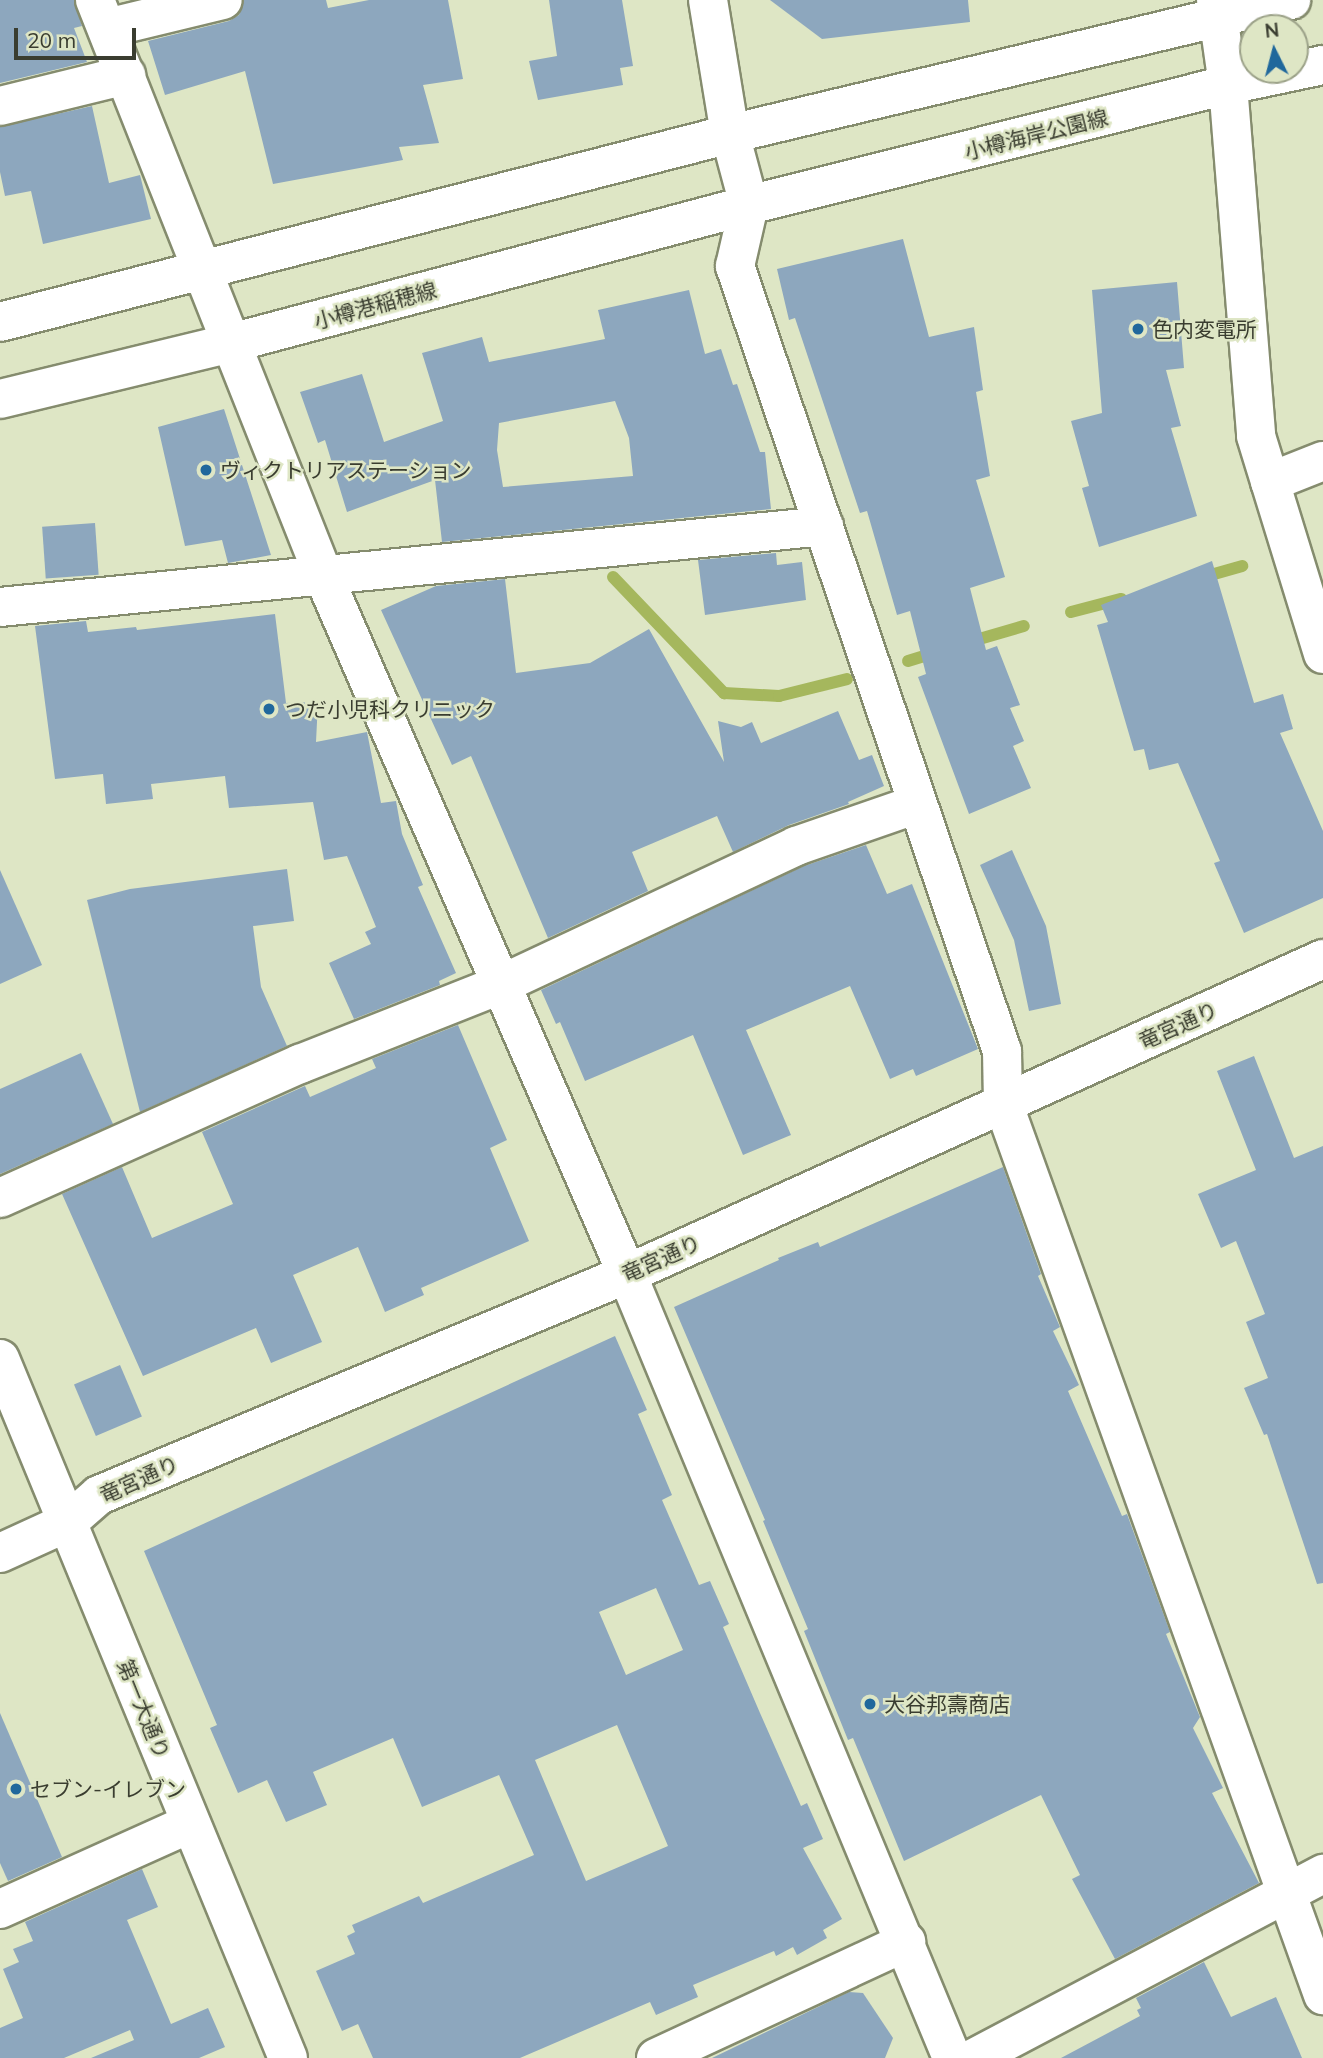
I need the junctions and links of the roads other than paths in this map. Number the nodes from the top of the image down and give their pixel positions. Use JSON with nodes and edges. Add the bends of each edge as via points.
{"nodes":[{"id":1,"x":223,"y":0,"type":"edge"},
{"id":2,"x":708,"y":0,"type":"edge"},
{"id":3,"x":1291,"y":0,"type":"edge"},
{"id":4,"x":1217,"y":10,"type":"edge"},
{"id":5,"x":101,"y":14,"type":"edge"},
{"id":6,"x":1323,"y":65,"type":"edge"},
{"id":7,"x":126,"y":75,"type":"junction"},
{"id":8,"x":1228,"y":85,"type":"junction"},
{"id":9,"x":0,"y":106,"type":"edge"},
{"id":10,"x":730,"y":134,"type":"junction"},
{"id":11,"x":749,"y":205,"type":"junction"},
{"id":12,"x":202,"y":270,"type":"junction"},
{"id":13,"x":0,"y":322,"type":"edge"},
{"id":14,"x":231,"y":343,"type":"junction"},
{"id":15,"x":0,"y":399,"type":"edge"},
{"id":16,"x":1323,"y":461,"type":"edge"},
{"id":17,"x":1270,"y":482,"type":"junction"},
{"id":18,"x":824,"y":526,"type":"junction"},
{"id":19,"x":324,"y":577,"type":"junction"},
{"id":20,"x":0,"y":607,"type":"edge"},
{"id":21,"x":1323,"y":654,"type":"edge"},
{"id":22,"x":917,"y":804,"type":"junction"},
{"id":23,"x":1323,"y":959,"type":"edge"},
{"id":24,"x":502,"y":984,"type":"junction"},
{"id":25,"x":1003,"y":1103,"type":"junction"},
{"id":26,"x":0,"y":1198,"type":"edge"},
{"id":27,"x":627,"y":1274,"type":"junction"},
{"id":28,"x":0,"y":1359,"type":"edge"},
{"id":29,"x":68,"y":1522,"type":"junction"},
{"id":30,"x":0,"y":1553,"type":"edge"},
{"id":31,"x":191,"y":1823,"type":"junction"},
{"id":32,"x":1323,"y":1874,"type":"edge"},
{"id":33,"x":1286,"y":1894,"type":"junction"},
{"id":34,"x":0,"y":1909,"type":"edge"},
{"id":35,"x":906,"y":1942,"type":"junction"},
{"id":36,"x":1323,"y":1995,"type":"edge"},
{"id":37,"x":289,"y":2058,"type":"edge"},
{"id":38,"x":656,"y":2058,"type":"edge"},
{"id":39,"x":952,"y":2058,"type":"edge"},
{"id":40,"x":974,"y":2058,"type":"edge"}],
"edges":[{"from":1,"to":5,"type":"street"},
{"from":2,"to":10,"type":"street"},
{"from":3,"to":4,"type":"street"},
{"from":4,"to":8,"type":"street"},
{"from":4,"to":10,"type":"street"},
{"from":5,"to":7,"type":"street"},
{"from":6,"to":8,"type":"street","name":"小樽海岸公園線"},
{"from":7,"to":9,"type":"street"},
{"from":7,"to":12,"type":"street"},
{"from":8,"to":11,"type":"street","name":"小樽海岸公園線"},
{"from":8,"to":17,"type":"street","via":[[1256,436]]},
{"from":10,"to":11,"type":"street"},
{"from":10,"to":12,"type":"street"},
{"from":11,"to":14,"type":"street","name":"小樽港稲穂線"},
{"from":11,"to":18,"type":"street","via":[[735,266]]},
{"from":12,"to":13,"type":"street"},
{"from":12,"to":14,"type":"street"},
{"from":14,"to":15,"type":"street","name":"小樽港稲穂線"},
{"from":14,"to":19,"type":"street"},
{"from":16,"to":17,"type":"street"},
{"from":17,"to":21,"type":"street"},
{"from":18,"to":19,"type":"street"},
{"from":18,"to":22,"type":"street"},
{"from":19,"to":20,"type":"street"},
{"from":19,"to":24,"type":"street"},
{"from":22,"to":24,"type":"street","via":[[796,846]]},
{"from":22,"to":25,"type":"street","via":[[1002,1051]]},
{"from":23,"to":25,"type":"street","name":"竜宮通り"},
{"from":24,"to":26,"type":"street","via":[[300,1064]]},
{"from":24,"to":27,"type":"street"},
{"from":25,"to":27,"type":"street","name":"竜宮通り"},
{"from":25,"to":33,"type":"street"},
{"from":27,"to":29,"type":"street","name":"竜宮通り","via":[[99,1494]]},
{"from":27,"to":35,"type":"street"},
{"from":28,"to":29,"type":"street","name":"第一大通り"},
{"from":29,"to":30,"type":"street","name":"竜宮通り"},
{"from":29,"to":31,"type":"street","name":"第一大通り"},
{"from":31,"to":34,"type":"street"},
{"from":31,"to":37,"type":"street","name":"第一大通り"},
{"from":32,"to":33,"type":"street"},
{"from":33,"to":36,"type":"street"},
{"from":33,"to":40,"type":"street"},
{"from":35,"to":38,"type":"street"},
{"from":35,"to":39,"type":"street"}]}
